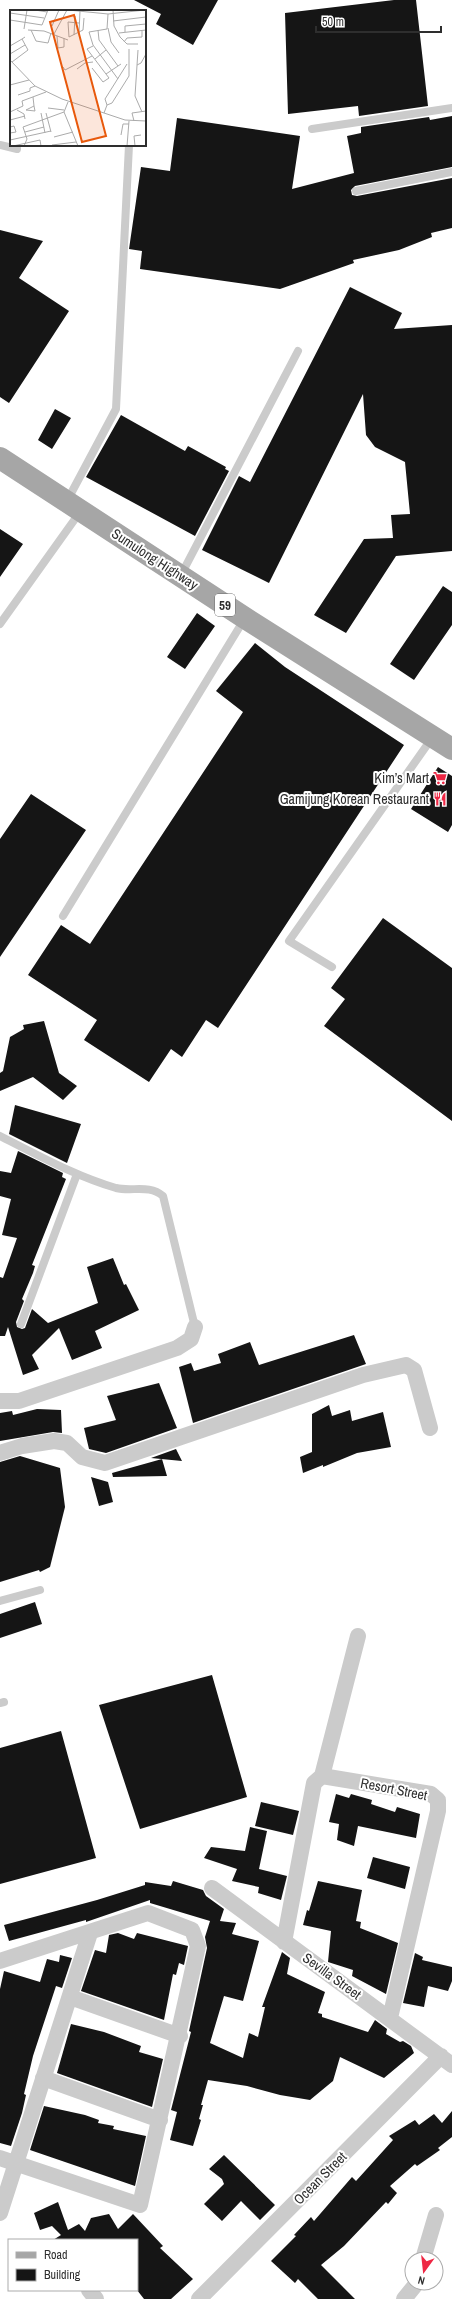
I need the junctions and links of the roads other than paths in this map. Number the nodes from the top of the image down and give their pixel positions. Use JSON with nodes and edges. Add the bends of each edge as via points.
{"nodes":[{"id":1,"x":452,"y":108,"type":"edge"},
{"id":2,"x":312,"y":129,"type":"dead end"},
{"id":3,"x":0,"y":145,"type":"edge"},
{"id":4,"x":129,"y":146,"type":"edge"},
{"id":5,"x":17,"y":149,"type":"dead end"},
{"id":6,"x":452,"y":172,"type":"edge"},
{"id":7,"x":356,"y":191,"type":"dead end"},
{"id":8,"x":298,"y":351,"type":"dead end"},
{"id":9,"x":0,"y":458,"type":"edge"},
{"id":10,"x":74,"y":506,"type":"junction"},
{"id":11,"x":181,"y":576,"type":"junction"},
{"id":12,"x":245,"y":618,"type":"junction"},
{"id":13,"x":0,"y":624,"type":"edge"},
{"id":14,"x":433,"y":736,"type":"junction"},
{"id":15,"x":452,"y":749,"type":"edge"},
{"id":16,"x":63,"y":916,"type":"dead end"},
{"id":17,"x":332,"y":967,"type":"dead end"},
{"id":18,"x":0,"y":1136,"type":"edge"},
{"id":19,"x":77,"y":1174,"type":"junction"},
{"id":20,"x":21,"y":1324,"type":"dead end"},
{"id":21,"x":195,"y":1327,"type":"joint"},
{"id":22,"x":0,"y":1401,"type":"edge"},
{"id":23,"x":430,"y":1428,"type":"dead end"},
{"id":24,"x":0,"y":1453,"type":"edge"},
{"id":25,"x":40,"y":1590,"type":"dead end"},
{"id":26,"x":0,"y":1601,"type":"edge"},
{"id":27,"x":358,"y":1636,"type":"dead end"},
{"id":28,"x":322,"y":1776,"type":"junction"},
{"id":29,"x":212,"y":1888,"type":"dead end"},
{"id":30,"x":90,"y":1933,"type":"junction"},
{"id":31,"x":284,"y":1942,"type":"junction"},
{"id":32,"x":0,"y":1961,"type":"edge"},
{"id":33,"x":70,"y":1997,"type":"junction"},
{"id":34,"x":390,"y":2018,"type":"junction"},
{"id":35,"x":180,"y":2036,"type":"junction"},
{"id":36,"x":446,"y":2061,"type":"edge"},
{"id":37,"x":43,"y":2078,"type":"junction"},
{"id":38,"x":160,"y":2120,"type":"junction"},
{"id":39,"x":0,"y":2158,"type":"edge"},
{"id":40,"x":16,"y":2163,"type":"junction"},
{"id":41,"x":0,"y":2213,"type":"edge"},
{"id":42,"x":436,"y":2215,"type":"dead end"},
{"id":43,"x":425,"y":2251,"type":"edge"},
{"id":44,"x":90,"y":2291,"type":"edge"},
{"id":45,"x":96,"y":2299,"type":"edge"},
{"id":46,"x":199,"y":2299,"type":"edge"}],
"edges":[{"from":1,"to":2,"type":"lane"},
{"from":3,"to":5,"type":"lane"},
{"from":4,"to":10,"type":"lane","via":[[116,408]]},
{"from":6,"to":7,"type":"lane"},
{"from":8,"to":11,"type":"lane"},
{"from":9,"to":10,"type":"main road","name":"Sumulong Highway","number":"59"},
{"from":10,"to":11,"type":"main road","name":"Sumulong Highway","number":"59"},
{"from":10,"to":13,"type":"lane"},
{"from":11,"to":12,"type":"main road","name":"Sumulong Highway","number":"59"},
{"from":12,"to":14,"type":"main road","name":"Sumulong Highway","number":"59"},
{"from":12,"to":16,"type":"lane"},
{"from":14,"to":15,"type":"main road","name":"Sumulong Highway","number":"59"},
{"from":14,"to":17,"type":"lane","via":[[288,941]]},
{"from":18,"to":19,"type":"lane"},
{"from":19,"to":20,"type":"lane"},
{"from":19,"to":21,"type":"lane","via":[[118,1188],[156,1190],[163,1196]]},
{"from":21,"to":22,"type":"street","via":[[191,1339],[177,1348],[19,1401]]},
{"from":23,"to":24,"type":"street","via":[[414,1370],[406,1365],[363,1375],[105,1463],[82,1457],[67,1443],[54,1441],[22,1446]]},
{"from":25,"to":26,"type":"lane"},
{"from":27,"to":28,"type":"street"},
{"from":28,"to":31,"type":"street","via":[[314,1783],[311,1792]]},
{"from":28,"to":34,"type":"street","name":"Resort Street","via":[[431,1794],[438,1800],[438,1811]]},
{"from":29,"to":31,"type":"street","name":"Sevilla Street"},
{"from":30,"to":32,"type":"street"},
{"from":30,"to":33,"type":"street"},
{"from":30,"to":35,"type":"street","via":[[148,1913],[192,1930],[198,1946]]},
{"from":31,"to":34,"type":"street","name":"Sevilla Street"},
{"from":33,"to":35,"type":"street"},
{"from":33,"to":37,"type":"street"},
{"from":34,"to":36,"type":"street","name":"Sevilla Street"},
{"from":35,"to":38,"type":"street"},
{"from":36,"to":46,"type":"street","name":"Ocean Street"},
{"from":37,"to":38,"type":"street"},
{"from":37,"to":40,"type":"street"},
{"from":38,"to":40,"type":"street","via":[[140,2205]]},
{"from":39,"to":40,"type":"street"},
{"from":40,"to":41,"type":"street"},
{"from":42,"to":43,"type":"street"},
{"from":44,"to":45,"type":"street"}]}
